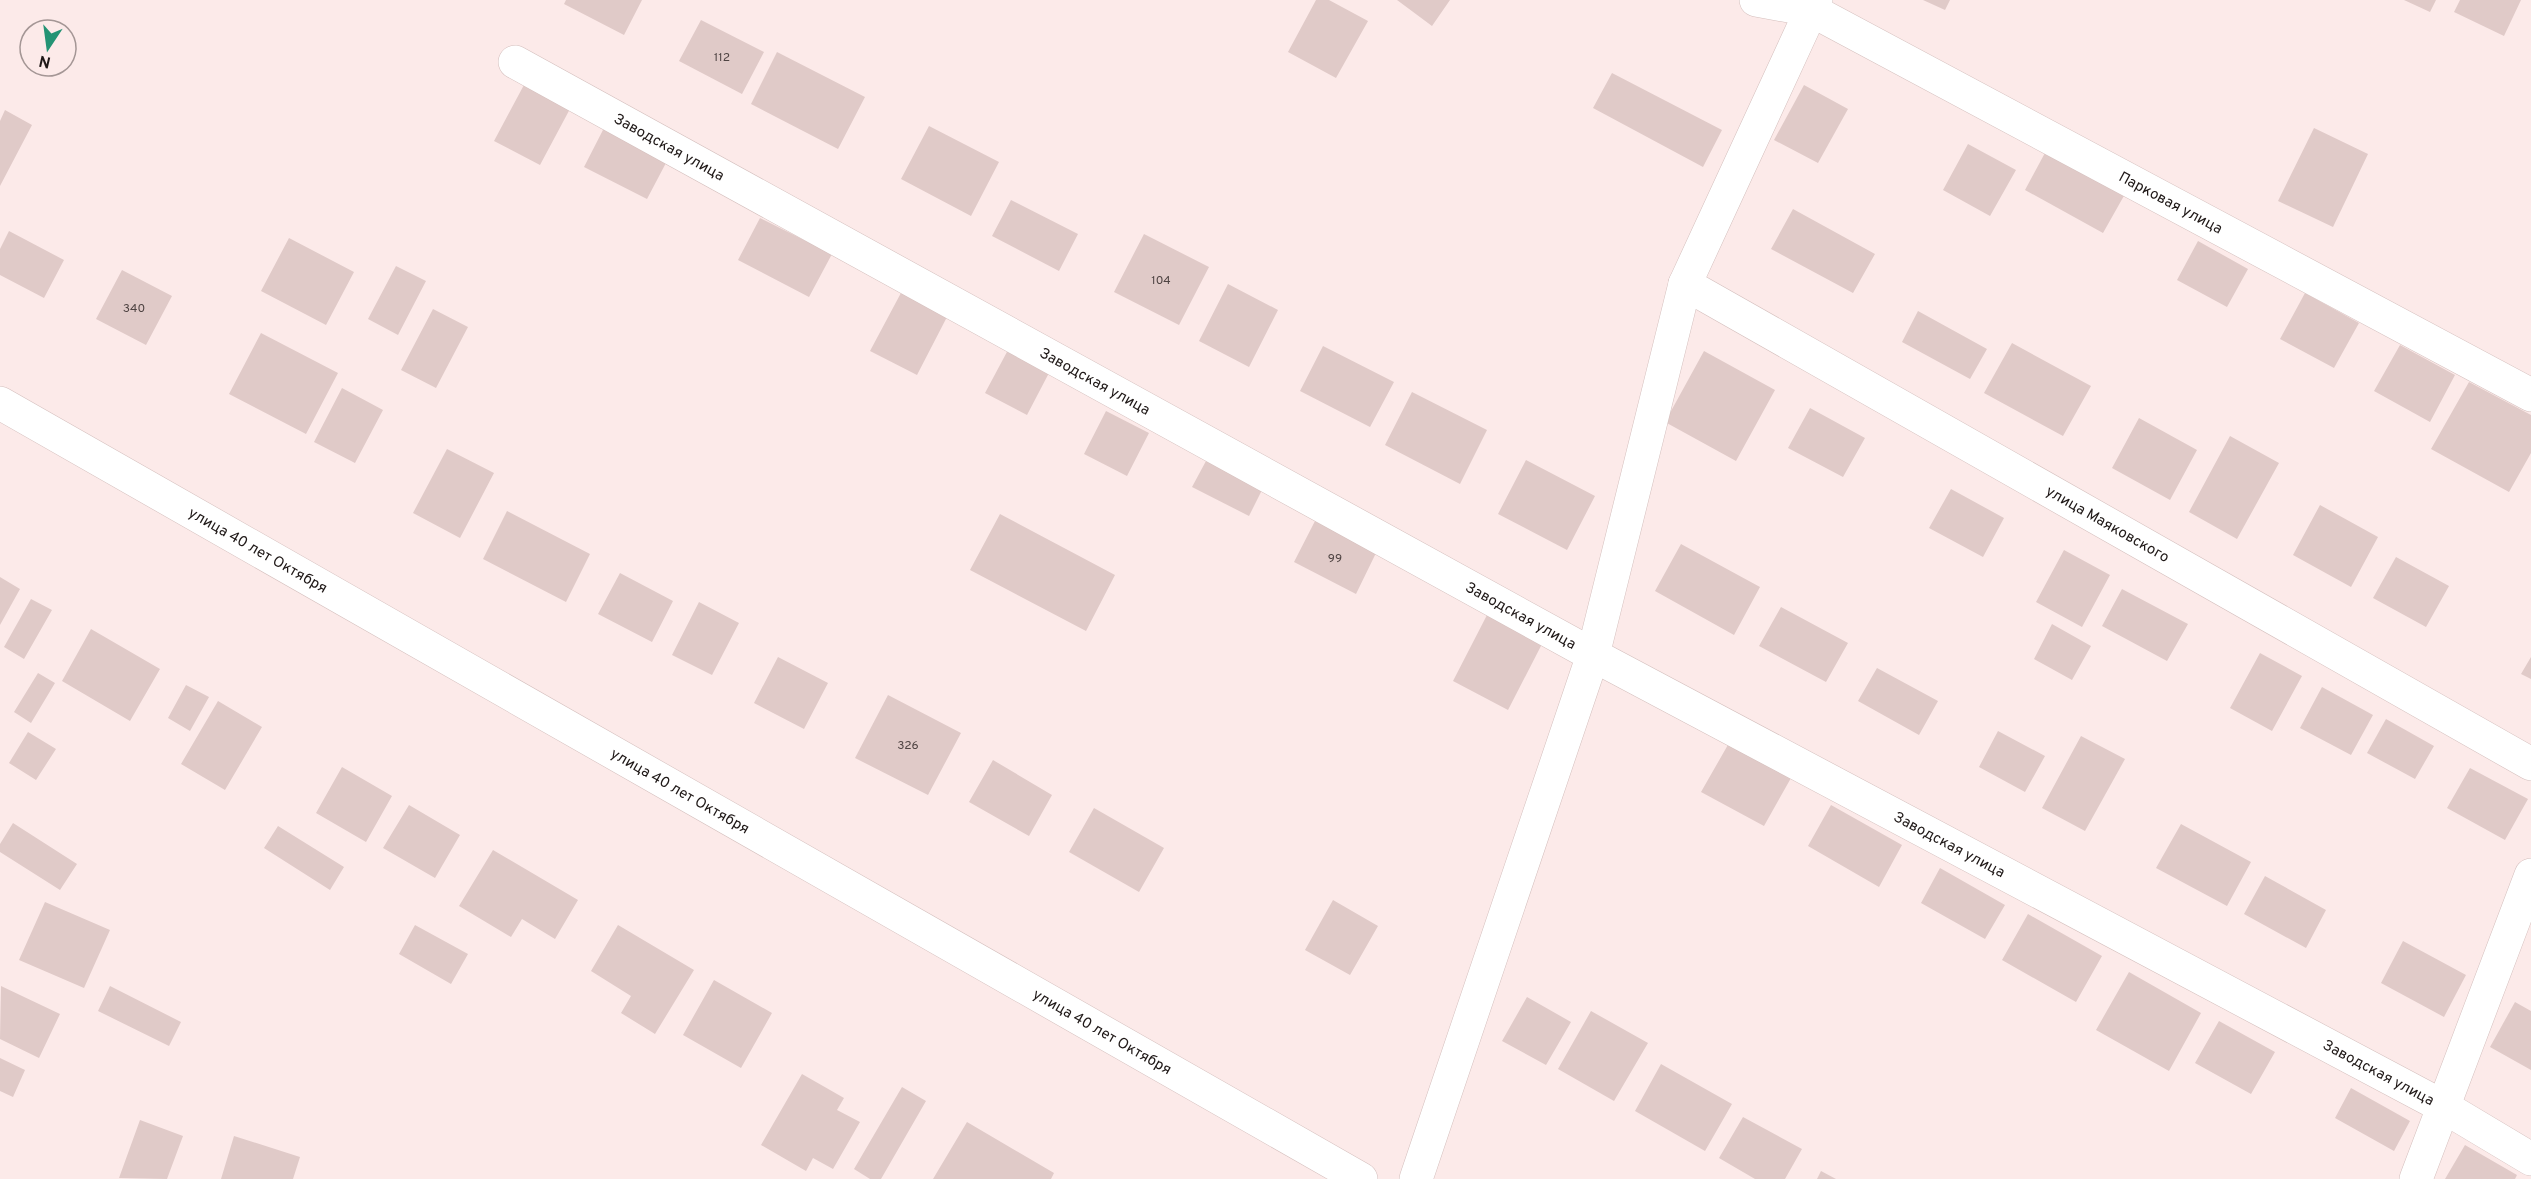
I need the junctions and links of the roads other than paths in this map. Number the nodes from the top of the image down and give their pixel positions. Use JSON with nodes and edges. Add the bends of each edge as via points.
{"nodes":[{"id":1,"x":1756,"y":0,"type":"edge"},
{"id":2,"x":1814,"y":5,"type":"edge"},
{"id":3,"x":515,"y":62,"type":"dead end"},
{"id":4,"x":1685,"y":284,"type":"junction"},
{"id":5,"x":2531,"y":394,"type":"edge"},
{"id":6,"x":0,"y":403,"type":"edge"},
{"id":7,"x":1593,"y":655,"type":"junction"},
{"id":8,"x":2531,"y":764,"type":"edge"},
{"id":9,"x":2531,"y":875,"type":"edge"},
{"id":10,"x":2444,"y":1107,"type":"junction"},
{"id":11,"x":2531,"y":1159,"type":"edge"},
{"id":12,"x":1361,"y":1179,"type":"edge"},
{"id":13,"x":1416,"y":1179,"type":"edge"},
{"id":14,"x":2416,"y":1179,"type":"edge"}],
"edges":[{"from":1,"to":2,"type":"street","name":"Парковая улица"},
{"from":2,"to":4,"type":"street"},
{"from":2,"to":5,"type":"street","name":"Парковая улица"},
{"from":3,"to":7,"type":"street","name":"Заводская улица"},
{"from":4,"to":7,"type":"street"},
{"from":4,"to":8,"type":"street","name":"улица Маяковского"},
{"from":6,"to":12,"type":"street","name":"улица 40 лет Октября"},
{"from":7,"to":10,"type":"street","name":"Заводская улица"},
{"from":7,"to":13,"type":"street"},
{"from":9,"to":10,"type":"street"},
{"from":10,"to":11,"type":"street","name":"Заводская улица"},
{"from":10,"to":14,"type":"street"}]}
